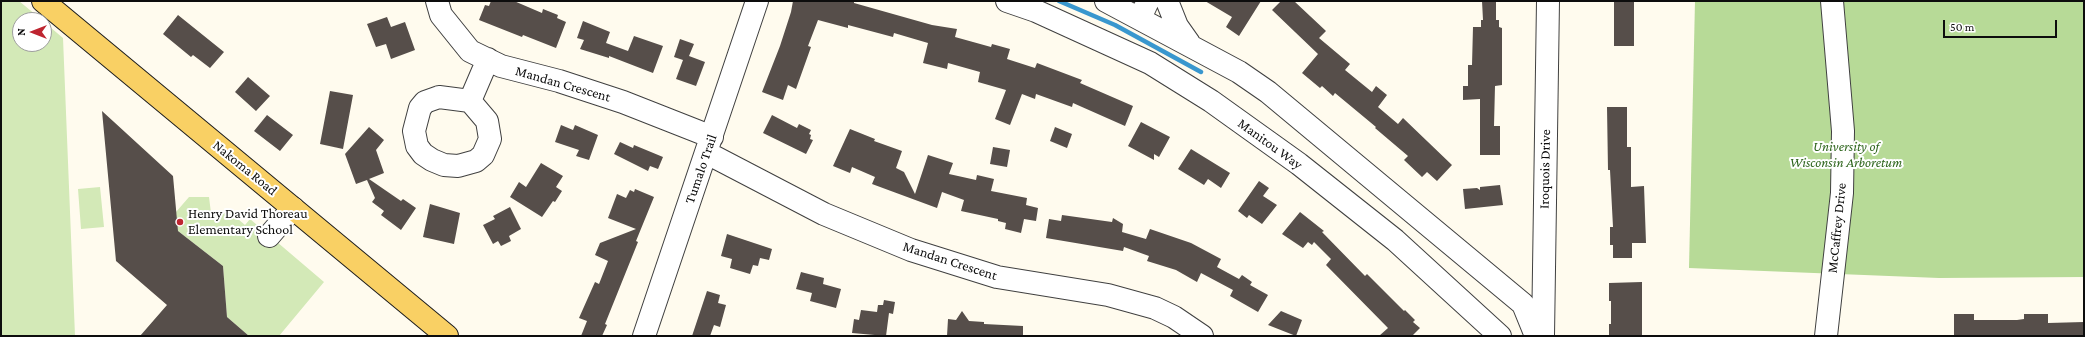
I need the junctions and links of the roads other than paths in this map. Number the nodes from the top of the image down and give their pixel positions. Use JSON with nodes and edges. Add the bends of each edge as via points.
{"nodes":[{"id":1,"x":43,"y":1,"type":"edge"},
{"id":2,"x":437,"y":1,"type":"edge"},
{"id":3,"x":757,"y":1,"type":"edge"},
{"id":4,"x":1007,"y":1,"type":"edge"},
{"id":5,"x":1106,"y":1,"type":"edge"},
{"id":6,"x":1167,"y":1,"type":"edge"},
{"id":7,"x":1548,"y":1,"type":"edge"},
{"id":8,"x":1832,"y":1,"type":"edge"},
{"id":9,"x":1144,"y":10,"type":"edge"},
{"id":10,"x":1193,"y":47,"type":"junction"},
{"id":11,"x":488,"y":59,"type":"junction"},
{"id":12,"x":470,"y":100,"type":"dead end"},
{"id":13,"x":710,"y":145,"type":"junction"},
{"id":14,"x":293,"y":208,"type":"junction"},
{"id":15,"x":269,"y":236,"type":"dead end"},
{"id":16,"x":447,"y":336,"type":"edge"},
{"id":17,"x":644,"y":336,"type":"edge"},
{"id":18,"x":1202,"y":336,"type":"edge"},
{"id":19,"x":1500,"y":336,"type":"edge"},
{"id":20,"x":1536,"y":336,"type":"edge"},
{"id":21,"x":1543,"y":336,"type":"edge"},
{"id":22,"x":1826,"y":336,"type":"edge"}],
"edges":[{"from":1,"to":14,"type":"main road","name":"Nakoma Road"},
{"from":2,"to":11,"type":"street","name":"Mandan Crescent","via":[[441,15],[470,51]]},
{"from":3,"to":13,"type":"street","name":"Tumalo Trail"},
{"from":4,"to":19,"type":"street","name":"Manitou Way","via":[[1036,11],[1150,63],[1211,101],[1299,164],[1396,240]]},
{"from":5,"to":9,"type":"street"},
{"from":6,"to":10,"type":"street","via":[[1177,26]]},
{"from":7,"to":21,"type":"street","name":"Iroquois Drive"},
{"from":8,"to":22,"type":"street","name":"McCaffrey Drive","via":[[1844,131],[1842,193]]},
{"from":9,"to":10,"type":"street"},
{"from":10,"to":20,"type":"street","via":[[1239,72],[1268,92],[1443,236],[1523,304]]},
{"from":11,"to":12,"type":"street"},
{"from":11,"to":13,"type":"street","name":"Mandan Crescent","via":[[501,66],[559,81],[623,102]]},
{"from":13,"to":17,"type":"street","name":"Tumalo Trail"},
{"from":13,"to":18,"type":"street","name":"Mandan Crescent","via":[[824,214],[911,250],[997,277],[1108,295],[1155,308]]},
{"from":14,"to":15,"type":"street"},
{"from":14,"to":16,"type":"main road","name":"Nakoma Road"}]}
